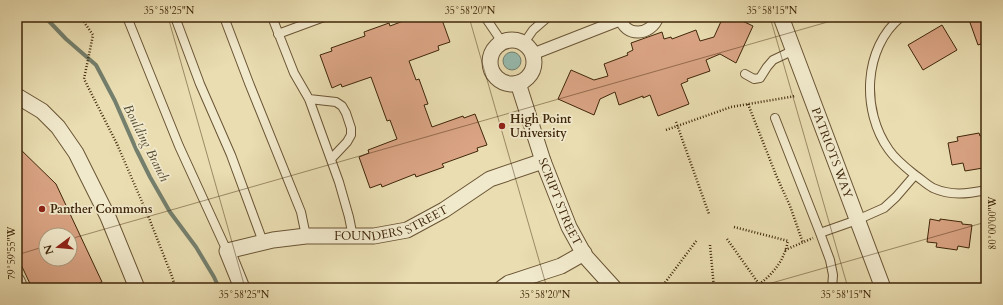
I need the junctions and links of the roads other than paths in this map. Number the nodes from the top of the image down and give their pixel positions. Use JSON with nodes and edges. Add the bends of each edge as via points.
{"nodes":[{"id":1,"x":127,"y":17,"type":"edge"},
{"id":2,"x":175,"y":17,"type":"edge"},
{"id":3,"x":224,"y":17,"type":"edge"},
{"id":4,"x":272,"y":17,"type":"edge"},
{"id":5,"x":324,"y":17,"type":"edge"},
{"id":6,"x":485,"y":17,"type":"edge"},
{"id":7,"x":548,"y":17,"type":"edge"},
{"id":8,"x":658,"y":17,"type":"edge"},
{"id":9,"x":781,"y":17,"type":"edge"},
{"id":10,"x":901,"y":17,"type":"edge"},
{"id":11,"x":620,"y":18,"type":"edge"},
{"id":12,"x":278,"y":34,"type":"junction"},
{"id":13,"x":502,"y":42,"type":"junction"},
{"id":14,"x":528,"y":49,"type":"junction"},
{"id":15,"x":794,"y":50,"type":"junction"},
{"id":16,"x":745,"y":74,"type":"dead end"},
{"id":17,"x":518,"y":83,"type":"junction"},
{"id":18,"x":17,"y":96,"type":"edge"},
{"id":19,"x":309,"y":100,"type":"junction"},
{"id":20,"x":776,"y":118,"type":"dead end"},
{"id":21,"x":331,"y":158,"type":"junction"},
{"id":22,"x":543,"y":161,"type":"junction"},
{"id":23,"x":915,"y":175,"type":"junction"},
{"id":24,"x":986,"y":190,"type":"edge"},
{"id":25,"x":857,"y":220,"type":"junction"},
{"id":26,"x":821,"y":234,"type":"junction"},
{"id":27,"x":306,"y":236,"type":"junction"},
{"id":28,"x":353,"y":237,"type":"junction"},
{"id":29,"x":263,"y":242,"type":"junction"},
{"id":30,"x":227,"y":251,"type":"junction"},
{"id":31,"x":584,"y":253,"type":"junction"},
{"id":32,"x":17,"y":281,"type":"edge"},
{"id":33,"x":611,"y":287,"type":"edge"},
{"id":34,"x":20,"y":288,"type":"edge"},
{"id":35,"x":137,"y":288,"type":"edge"},
{"id":36,"x":242,"y":288,"type":"edge"},
{"id":37,"x":502,"y":288,"type":"edge"},
{"id":38,"x":832,"y":288,"type":"edge"},
{"id":39,"x":883,"y":288,"type":"edge"}],
"edges":[{"from":1,"to":30,"type":"lane","via":[[179,146]]},
{"from":2,"to":29,"type":"lane","via":[[200,84],[231,154]]},
{"from":3,"to":27,"type":"lane","via":[[301,212]]},
{"from":4,"to":12,"type":"lane"},
{"from":5,"to":12,"type":"lane"},
{"from":6,"to":13,"type":"lane"},
{"from":7,"to":14,"type":"lane","via":[[533,30]]},
{"from":8,"to":11,"type":"street","via":[[652,28],[639,32],[629,30]]},
{"from":9,"to":15,"type":"street","name":"PATRIOTS WAY"},
{"from":10,"to":23,"type":"lane","via":[[892,24],[874,59],[870,77],[870,98],[874,120],[888,149],[899,163]]},
{"from":11,"to":14,"type":"street"},
{"from":12,"to":19,"type":"lane","via":[[294,73]]},
{"from":13,"to":14,"type":"street","via":[[517,40]]},
{"from":13,"to":17,"type":"street","via":[[492,52],[490,67],[498,79],[511,84]]},
{"from":14,"to":17,"type":"street","via":[[534,61],[533,68],[525,80]]},
{"from":15,"to":16,"type":"lane","via":[[773,60],[760,78],[754,79]]},
{"from":15,"to":25,"type":"street","name":"PATRIOTS WAY"},
{"from":17,"to":22,"type":"street","name":"SCRIPT STREET"},
{"from":18,"to":35,"type":"street","via":[[42,111],[58,127],[76,153],[108,217]]},
{"from":19,"to":21,"type":"lane"},
{"from":19,"to":21,"type":"lane","via":[[336,102],[346,113],[351,135]]},
{"from":20,"to":26,"type":"lane"},
{"from":21,"to":28,"type":"lane"},
{"from":22,"to":28,"type":"street","name":"FOUNDERS STREET","via":[[490,179],[444,210],[407,230]]},
{"from":22,"to":31,"type":"street","name":"SCRIPT STREET","via":[[569,227]]},
{"from":23,"to":24,"type":"lane","via":[[932,188],[949,193],[968,194]]},
{"from":23,"to":25,"type":"lane","via":[[884,208]]},
{"from":25,"to":26,"type":"lane"},
{"from":25,"to":39,"type":"street","name":"PATRIOTS WAY"},
{"from":26,"to":38,"type":"lane","via":[[834,275]]},
{"from":27,"to":28,"type":"street","name":"FOUNDERS STREET"},
{"from":27,"to":29,"type":"street","name":"FOUNDERS STREET"},
{"from":29,"to":30,"type":"street","name":"FOUNDERS STREET"},
{"from":30,"to":36,"type":"street"},
{"from":31,"to":33,"type":"street","name":"SCRIPT STREET"},
{"from":31,"to":37,"type":"street","via":[[561,266]]},
{"from":32,"to":34,"type":"street"}]}
